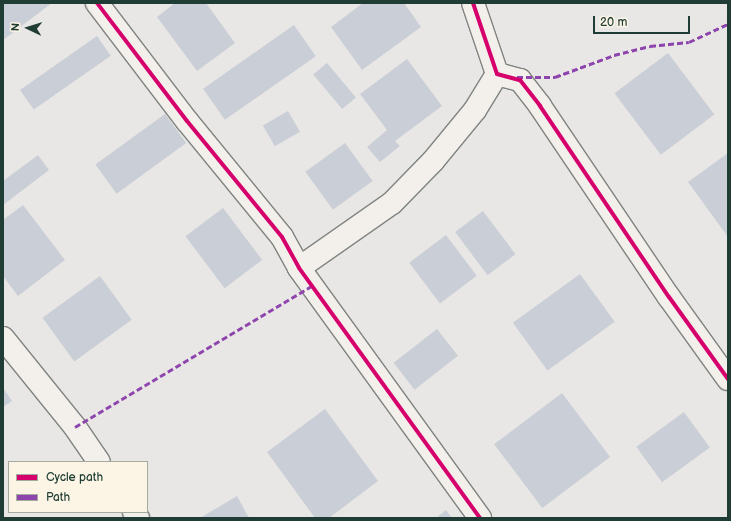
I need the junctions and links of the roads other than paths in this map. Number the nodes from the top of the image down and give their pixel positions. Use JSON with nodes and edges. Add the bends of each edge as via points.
{"nodes":[{"id":1,"x":97,"y":3,"type":"edge"},
{"id":2,"x":472,"y":3,"type":"edge"},
{"id":3,"x":497,"y":74,"type":"junction"},
{"id":4,"x":299,"y":268,"type":"junction"},
{"id":5,"x":3,"y":338,"type":"edge"},
{"id":6,"x":728,"y":379,"type":"edge"},
{"id":7,"x":98,"y":461,"type":"edge"},
{"id":8,"x":480,"y":518,"type":"edge"}],
"edges":[{"from":1,"to":4,"type":"street","via":[[187,121],[282,237]]},
{"from":2,"to":3,"type":"street"},
{"from":3,"to":4,"type":"street","via":[[475,110],[392,203]]},
{"from":3,"to":6,"type":"street","via":[[520,80],[540,106]]},
{"from":4,"to":8,"type":"street"},
{"from":5,"to":7,"type":"street","via":[[75,427]]}]}
